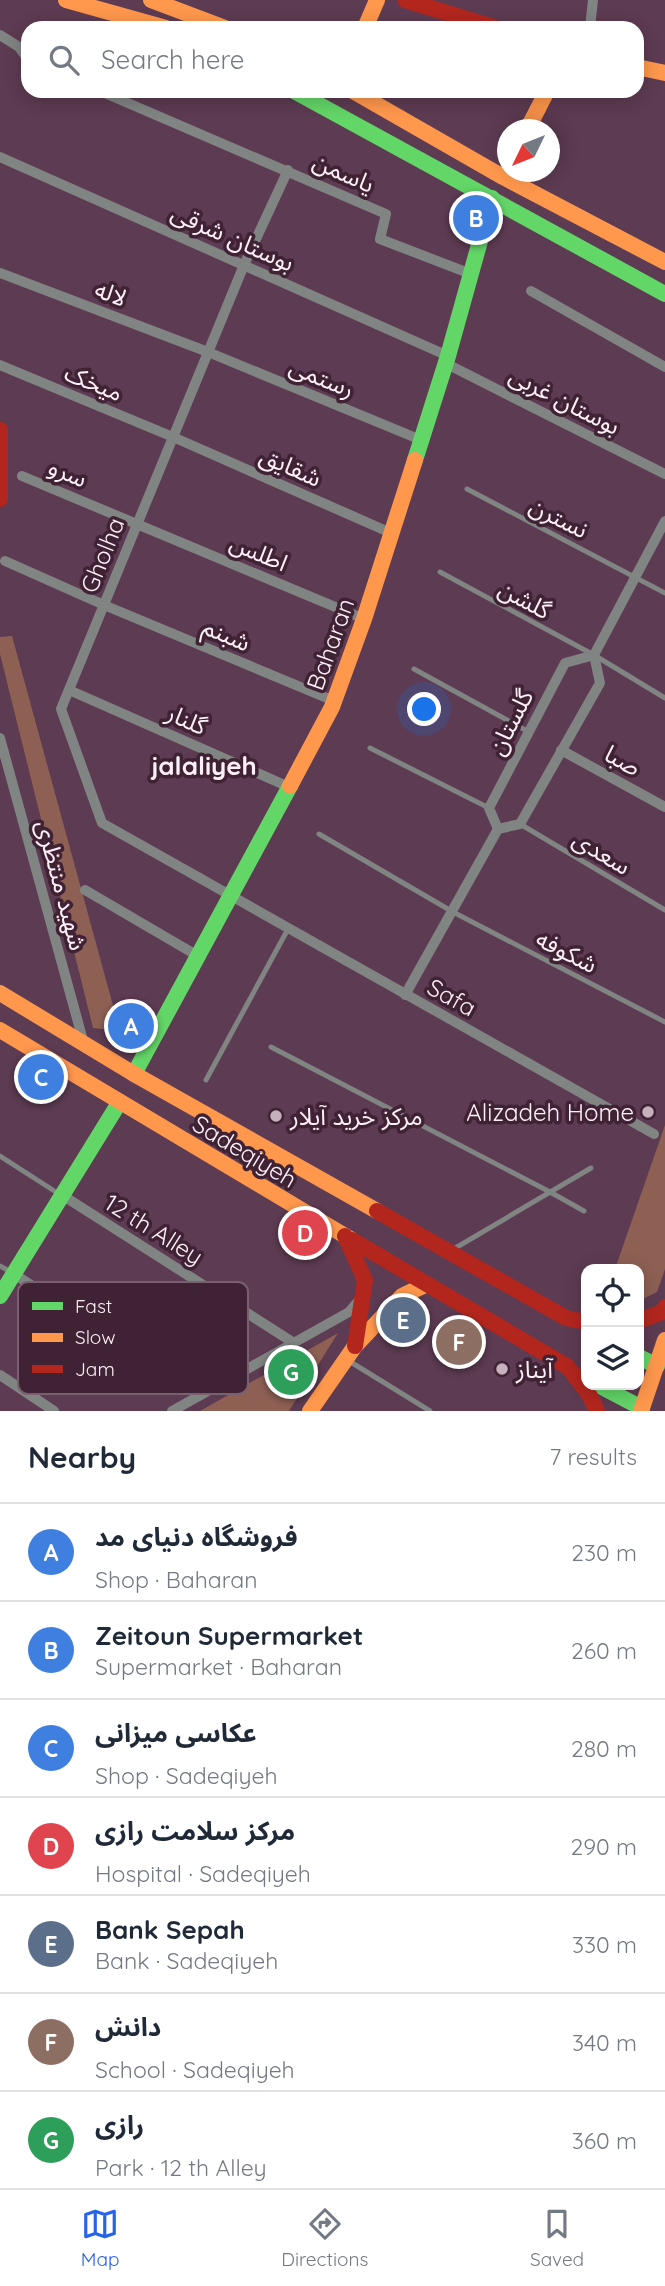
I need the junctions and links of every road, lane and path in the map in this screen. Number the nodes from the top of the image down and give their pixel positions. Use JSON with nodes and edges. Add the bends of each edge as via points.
{"nodes":[{"id":1,"x":66,"y":0,"type":"edge"},
{"id":2,"x":151,"y":0,"type":"edge"},
{"id":3,"x":377,"y":0,"type":"edge"},
{"id":4,"x":405,"y":0,"type":"edge"},
{"id":5,"x":593,"y":0,"type":"edge"},
{"id":6,"x":141,"y":21,"type":"edge"},
{"id":7,"x":206,"y":21,"type":"edge"},
{"id":8,"x":368,"y":21,"type":"edge"},
{"id":9,"x":473,"y":21,"type":"edge"},
{"id":10,"x":591,"y":21,"type":"edge"},
{"id":11,"x":0,"y":35,"type":"edge"},
{"id":12,"x":21,"y":50,"type":"edge"},
{"id":13,"x":644,"y":68,"type":"edge"},
{"id":14,"x":665,"y":73,"type":"edge"},
{"id":15,"x":117,"y":98,"type":"edge"},
{"id":16,"x":307,"y":98,"type":"edge"},
{"id":17,"x":366,"y":98,"type":"edge"},
{"id":18,"x":543,"y":98,"type":"edge"},
{"id":19,"x":533,"y":119,"type":"edge"},
{"id":20,"x":0,"y":157,"type":"edge"},
{"id":21,"x":497,"y":168,"type":"edge"},
{"id":22,"x":288,"y":170,"type":"junction"},
{"id":23,"x":523,"y":182,"type":"edge"},
{"id":24,"x":492,"y":198,"type":"junction"},
{"id":25,"x":665,"y":262,"type":"edge"},
{"id":26,"x":244,"y":265,"type":"junction"},
{"id":27,"x":0,"y":273,"type":"edge"},
{"id":28,"x":471,"y":275,"type":"junction"},
{"id":29,"x":531,"y":291,"type":"dead end"},
{"id":30,"x":665,"y":294,"type":"edge"},
{"id":31,"x":208,"y":352,"type":"junction"},
{"id":32,"x":447,"y":359,"type":"junction"},
{"id":33,"x":0,"y":365,"type":"edge"},
{"id":34,"x":665,"y":367,"type":"edge"},
{"id":35,"x":0,"y":430,"type":"edge"},
{"id":36,"x":173,"y":437,"type":"junction"},
{"id":37,"x":421,"y":440,"type":"junction"},
{"id":38,"x":665,"y":474,"type":"edge"},
{"id":39,"x":22,"y":475,"type":"dead end"},
{"id":40,"x":467,"y":489,"type":"dead end"},
{"id":41,"x":0,"y":499,"type":"edge"},
{"id":42,"x":665,"y":521,"type":"edge"},
{"id":43,"x":137,"y":524,"type":"junction"},
{"id":44,"x":391,"y":533,"type":"junction"},
{"id":45,"x":5,"y":561,"type":"dead end"},
{"id":46,"x":440,"y":572,"type":"dead end"},
{"id":47,"x":635,"y":576,"type":"junction"},
{"id":48,"x":665,"y":593,"type":"edge"},
{"id":49,"x":104,"y":606,"type":"junction"},
{"id":50,"x":364,"y":618,"type":"junction"},
{"id":51,"x":594,"y":655,"type":"junction"},
{"id":52,"x":414,"y":669,"type":"dead end"},
{"id":53,"x":69,"y":690,"type":"junction"},
{"id":54,"x":665,"y":698,"type":"edge"},
{"id":55,"x":334,"y":701,"type":"junction"},
{"id":56,"x":529,"y":732,"type":"junction"},
{"id":57,"x":0,"y":737,"type":"edge"},
{"id":58,"x":370,"y":748,"type":"dead end"},
{"id":59,"x":561,"y":750,"type":"junction"},
{"id":60,"x":289,"y":787,"type":"junction"},
{"id":61,"x":665,"y":807,"type":"edge"},
{"id":62,"x":489,"y":808,"type":"junction"},
{"id":63,"x":520,"y":824,"type":"junction"},
{"id":64,"x":498,"y":829,"type":"junction"},
{"id":65,"x":319,"y":834,"type":"dead end"},
{"id":66,"x":85,"y":890,"type":"dead end"},
{"id":67,"x":230,"y":897,"type":"junction"},
{"id":68,"x":665,"y":910,"type":"edge"},
{"id":69,"x":453,"y":912,"type":"junction"},
{"id":70,"x":288,"y":929,"type":"junction"},
{"id":71,"x":198,"y":956,"type":"junction"},
{"id":72,"x":0,"y":992,"type":"edge"},
{"id":73,"x":405,"y":995,"type":"junction"},
{"id":74,"x":665,"y":1022,"type":"edge"},
{"id":75,"x":0,"y":1030,"type":"edge"},
{"id":76,"x":85,"y":1044,"type":"junction"},
{"id":77,"x":271,"y":1047,"type":"dead end"},
{"id":78,"x":134,"y":1074,"type":"junction"},
{"id":79,"x":206,"y":1080,"type":"dead end"},
{"id":80,"x":119,"y":1103,"type":"junction"},
{"id":81,"x":654,"y":1134,"type":"dead end"},
{"id":82,"x":0,"y":1156,"type":"edge"},
{"id":83,"x":590,"y":1168,"type":"dead end"},
{"id":84,"x":550,"y":1192,"type":"junction"},
{"id":85,"x":62,"y":1195,"type":"junction"},
{"id":86,"x":584,"y":1211,"type":"dead end"},
{"id":87,"x":345,"y":1236,"type":"junction"},
{"id":88,"x":449,"y":1252,"type":"junction"},
{"id":89,"x":7,"y":1270,"type":"edge"},
{"id":90,"x":26,"y":1282,"type":"edge"},
{"id":91,"x":199,"y":1282,"type":"edge"},
{"id":92,"x":425,"y":1285,"type":"junction"},
{"id":93,"x":0,"y":1296,"type":"edge"},
{"id":94,"x":363,"y":1296,"type":"junction"},
{"id":95,"x":665,"y":1307,"type":"edge"},
{"id":96,"x":248,"y":1313,"type":"edge"},
{"id":97,"x":566,"y":1318,"type":"junction"},
{"id":98,"x":644,"y":1319,"type":"edge"},
{"id":99,"x":581,"y":1321,"type":"edge"},
{"id":100,"x":582,"y":1327,"type":"edge"},
{"id":101,"x":665,"y":1340,"type":"edge"},
{"id":102,"x":294,"y":1342,"type":"junction"},
{"id":103,"x":351,"y":1353,"type":"junction"},
{"id":104,"x":644,"y":1360,"type":"edge"},
{"id":105,"x":657,"y":1366,"type":"junction"},
{"id":106,"x":568,"y":1367,"type":"junction"},
{"id":107,"x":248,"y":1368,"type":"edge"},
{"id":108,"x":0,"y":1375,"type":"edge"},
{"id":109,"x":581,"y":1375,"type":"edge"},
{"id":110,"x":18,"y":1387,"type":"edge"},
{"id":111,"x":607,"y":1390,"type":"edge"},
{"id":112,"x":28,"y":1394,"type":"edge"},
{"id":113,"x":200,"y":1395,"type":"edge"},
{"id":114,"x":642,"y":1409,"type":"edge"},
{"id":115,"x":54,"y":1411,"type":"edge"},
{"id":116,"x":172,"y":1411,"type":"edge"},
{"id":117,"x":310,"y":1411,"type":"edge"},
{"id":118,"x":430,"y":1411,"type":"edge"},
{"id":119,"x":597,"y":1411,"type":"edge"}],
"edges":[{"from":1,"to":6,"type":"main road"},
{"from":2,"to":7,"type":"main road"},
{"from":3,"to":8,"type":"main road"},
{"from":4,"to":9,"type":"main road"},
{"from":5,"to":10,"type":"street"},
{"from":11,"to":12,"type":"street"},
{"from":13,"to":14,"type":"main road"},
{"from":15,"to":22,"type":"street"},
{"from":16,"to":24,"type":"main road"},
{"from":17,"to":21,"type":"main road"},
{"from":18,"to":19,"type":"main road"},
{"from":20,"to":26,"type":"street","name":"بوستان شرقی"},
{"from":22,"to":26,"type":"street","name":"Gholha"},
{"from":22,"to":28,"type":"street","name":"یاسمن","via":[[386,214],[380,239]]},
{"from":23,"to":25,"type":"main road"},
{"from":24,"to":28,"type":"main road","name":"Baharan"},
{"from":24,"to":30,"type":"main road"},
{"from":26,"to":31,"type":"street","name":"Gholha"},
{"from":26,"to":32,"type":"street","name":"بوستان شرقی"},
{"from":27,"to":31,"type":"street","name":"لاله"},
{"from":28,"to":32,"type":"main road","name":"Baharan"},
{"from":29,"to":34,"type":"street"},
{"from":31,"to":36,"type":"street","name":"Gholha"},
{"from":31,"to":37,"type":"street","name":"رستمی"},
{"from":32,"to":37,"type":"main road","name":"Baharan"},
{"from":32,"to":38,"type":"street","name":"بوستان غربی"},
{"from":33,"to":36,"type":"street","name":"میخک"},
{"from":35,"to":41,"type":"main road"},
{"from":36,"to":43,"type":"street","name":"Gholha"},
{"from":36,"to":44,"type":"street","name":"شقایق"},
{"from":37,"to":44,"type":"main road","name":"Baharan"},
{"from":39,"to":43,"type":"street","name":"سرو"},
{"from":40,"to":47,"type":"lane","name":"نسترن"},
{"from":42,"to":47,"type":"street"},
{"from":43,"to":49,"type":"street","name":"Gholha"},
{"from":43,"to":50,"type":"street","name":"اطلس"},
{"from":44,"to":50,"type":"main road","name":"Baharan"},
{"from":45,"to":49,"type":"street","name":"شبنم"},
{"from":46,"to":51,"type":"lane","name":"گلشن"},
{"from":47,"to":48,"type":"lane","name":"نسترن"},
{"from":47,"to":51,"type":"street"},
{"from":49,"to":53,"type":"street","name":"Gholha"},
{"from":49,"to":55,"type":"street","name":"شبنم"},
{"from":50,"to":55,"type":"main road","name":"Baharan"},
{"from":51,"to":54,"type":"lane","name":"گلشن"},
{"from":51,"to":56,"type":"street","name":"گلستان","via":[[565,663]]},
{"from":51,"to":59,"type":"street","via":[[600,683]]},
{"from":52,"to":56,"type":"lane"},
{"from":53,"to":60,"type":"street","name":"گلنار"},
{"from":53,"to":67,"type":"street","name":"Gholha","via":[[61,709],[102,823]]},
{"from":55,"to":60,"type":"main road","name":"Baharan"},
{"from":56,"to":62,"type":"street","name":"گلستان"},
{"from":57,"to":76,"type":"street","name":"شهید منتظری"},
{"from":58,"to":62,"type":"lane"},
{"from":59,"to":61,"type":"street","name":"صبا"},
{"from":59,"to":63,"type":"street"},
{"from":60,"to":67,"type":"main road","name":"Baharan"},
{"from":62,"to":64,"type":"street"},
{"from":63,"to":64,"type":"street"},
{"from":63,"to":68,"type":"lane","name":"سعدی"},
{"from":64,"to":69,"type":"street"},
{"from":65,"to":69,"type":"lane","name":"شکوفه"},
{"from":66,"to":71,"type":"street"},
{"from":67,"to":70,"type":"street","name":"Safa"},
{"from":67,"to":71,"type":"main road","name":"Baharan"},
{"from":69,"to":73,"type":"street"},
{"from":69,"to":74,"type":"lane","name":"شکوفه"},
{"from":70,"to":73,"type":"street","name":"Safa"},
{"from":70,"to":79,"type":"lane"},
{"from":71,"to":78,"type":"main road","name":"Baharan"},
{"from":72,"to":76,"type":"main road","name":"Sadeqiyeh"},
{"from":73,"to":81,"type":"street","name":"Safa"},
{"from":75,"to":80,"type":"main road","name":"Sadeqiyeh"},
{"from":76,"to":78,"type":"main road","name":"Sadeqiyeh"},
{"from":77,"to":84,"type":"lane"},
{"from":78,"to":88,"type":"main road","name":"Sadeqiyeh"},
{"from":80,"to":85,"type":"main road"},
{"from":80,"to":87,"type":"main road","name":"Sadeqiyeh"},
{"from":82,"to":85,"type":"lane"},
{"from":83,"to":84,"type":"lane"},
{"from":84,"to":86,"type":"lane"},
{"from":84,"to":88,"type":"lane"},
{"from":85,"to":89,"type":"main road"},
{"from":85,"to":91,"type":"street","name":"12 th Alley"},
{"from":87,"to":92,"type":"main road","name":"Sadeqiyeh"},
{"from":87,"to":94,"type":"main road","via":[[365,1280]]},
{"from":88,"to":97,"type":"main road","name":"Sadeqiyeh"},
{"from":89,"to":90,"type":"street"},
{"from":89,"to":93,"type":"main road"},
{"from":92,"to":103,"type":"main road","via":[[402,1297]]},
{"from":92,"to":106,"type":"main road","name":"Sadeqiyeh"},
{"from":94,"to":102,"type":"street","via":[[349,1312]]},
{"from":94,"to":103,"type":"main road"},
{"from":95,"to":98,"type":"main road"},
{"from":96,"to":102,"type":"street","name":"12 th Alley"},
{"from":97,"to":99,"type":"main road","name":"Sadeqiyeh"},
{"from":97,"to":100,"type":"main road"},
{"from":101,"to":105,"type":"main road"},
{"from":102,"to":107,"type":"street"},
{"from":103,"to":117,"type":"main road"},
{"from":103,"to":118,"type":"lane"},
{"from":104,"to":105,"type":"main road"},
{"from":105,"to":114,"type":"main road"},
{"from":106,"to":109,"type":"main road"},
{"from":106,"to":119,"type":"main road","name":"Sadeqiyeh"},
{"from":108,"to":110,"type":"street"},
{"from":111,"to":114,"type":"main road"},
{"from":112,"to":115,"type":"street"},
{"from":113,"to":116,"type":"street"}]}
